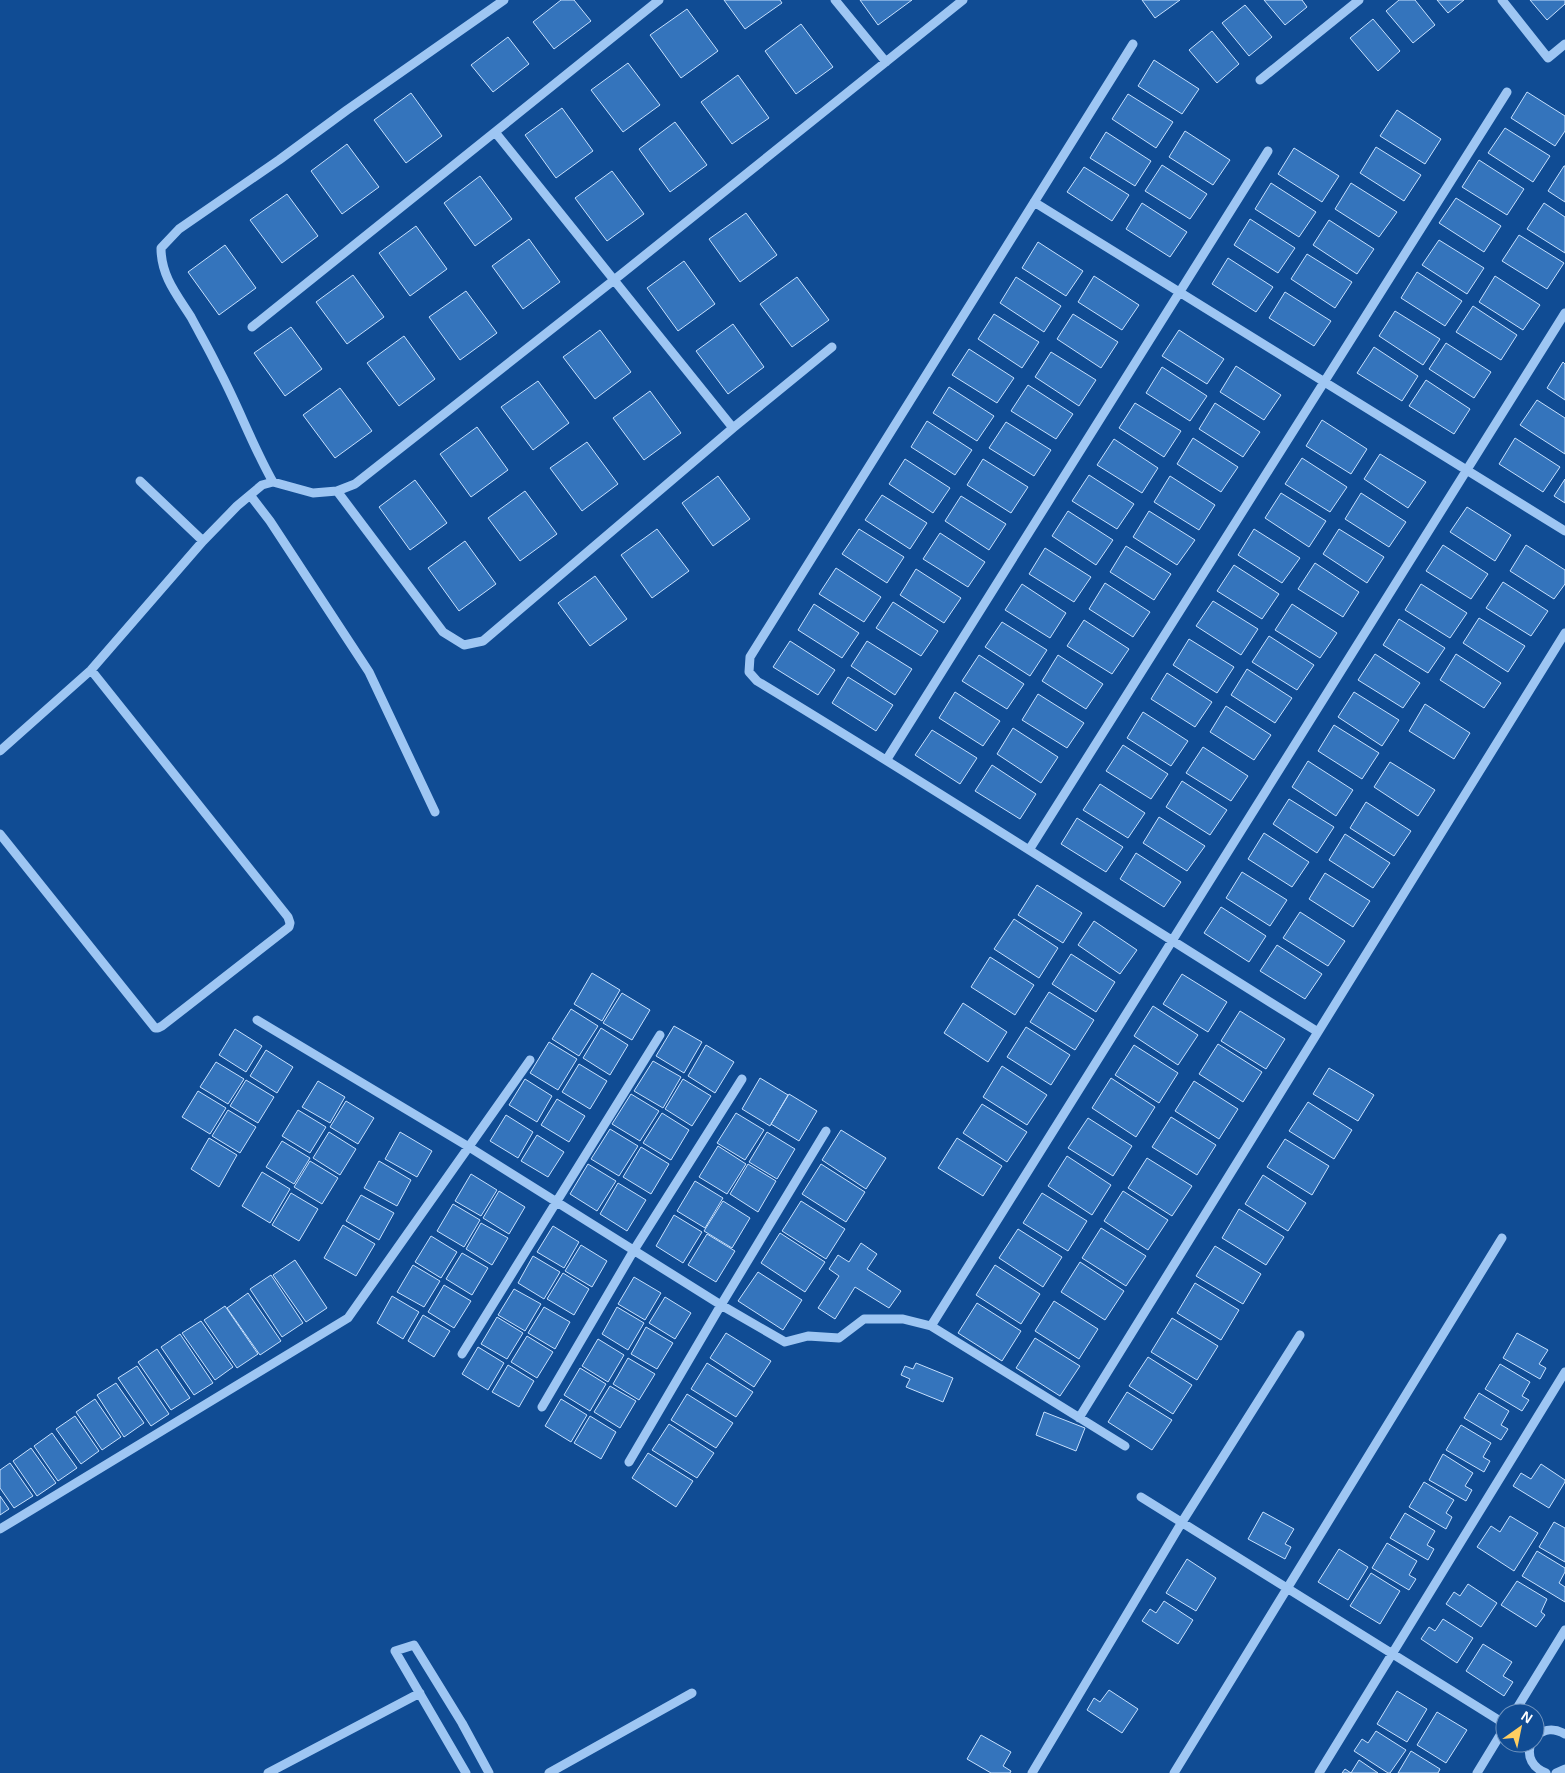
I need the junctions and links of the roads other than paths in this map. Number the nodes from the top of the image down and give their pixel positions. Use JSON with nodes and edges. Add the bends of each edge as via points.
{"nodes":[{"id":1,"x":504,"y":0,"type":"edge"},
{"id":2,"x":659,"y":0,"type":"edge"},
{"id":3,"x":835,"y":0,"type":"edge"},
{"id":4,"x":963,"y":0,"type":"edge"},
{"id":5,"x":1360,"y":0,"type":"edge"},
{"id":6,"x":1502,"y":0,"type":"edge"},
{"id":7,"x":1133,"y":44,"type":"dead end"},
{"id":8,"x":1565,"y":44,"type":"edge"},
{"id":9,"x":886,"y":62,"type":"junction"},
{"id":10,"x":1260,"y":80,"type":"dead end"},
{"id":11,"x":1506,"y":92,"type":"dead end"},
{"id":12,"x":495,"y":132,"type":"junction"},
{"id":13,"x":1268,"y":151,"type":"dead end"},
{"id":14,"x":1034,"y":202,"type":"junction"},
{"id":15,"x":614,"y":280,"type":"junction"},
{"id":16,"x":1179,"y":292,"type":"junction"},
{"id":17,"x":1565,"y":313,"type":"edge"},
{"id":18,"x":252,"y":328,"type":"dead end"},
{"id":19,"x":832,"y":347,"type":"dead end"},
{"id":20,"x":1323,"y":381,"type":"junction"},
{"id":21,"x":733,"y":428,"type":"junction"},
{"id":22,"x":1466,"y":470,"type":"junction"},
{"id":23,"x":140,"y":481,"type":"dead end"},
{"id":24,"x":273,"y":482,"type":"junction"},
{"id":25,"x":337,"y":491,"type":"junction"},
{"id":26,"x":250,"y":495,"type":"junction"},
{"id":27,"x":1565,"y":532,"type":"edge"},
{"id":28,"x":203,"y":540,"type":"junction"},
{"id":29,"x":1565,"y":633,"type":"edge"},
{"id":30,"x":91,"y":670,"type":"junction"},
{"id":31,"x":0,"y":751,"type":"edge"},
{"id":32,"x":886,"y":759,"type":"junction"},
{"id":33,"x":435,"y":812,"type":"dead end"},
{"id":34,"x":0,"y":834,"type":"edge"},
{"id":35,"x":1029,"y":850,"type":"junction"},
{"id":36,"x":1172,"y":942,"type":"junction"},
{"id":37,"x":257,"y":1020,"type":"dead end"},
{"id":38,"x":1318,"y":1032,"type":"junction"},
{"id":39,"x":660,"y":1035,"type":"dead end"},
{"id":40,"x":530,"y":1060,"type":"dead end"},
{"id":41,"x":742,"y":1078,"type":"dead end"},
{"id":42,"x":826,"y":1131,"type":"dead end"},
{"id":43,"x":469,"y":1147,"type":"junction"},
{"id":44,"x":557,"y":1202,"type":"junction"},
{"id":45,"x":1502,"y":1238,"type":"dead end"},
{"id":46,"x":634,"y":1250,"type":"junction"},
{"id":47,"x":721,"y":1305,"type":"junction"},
{"id":48,"x":931,"y":1326,"type":"junction"},
{"id":49,"x":1300,"y":1335,"type":"dead end"},
{"id":50,"x":462,"y":1354,"type":"dead end"},
{"id":51,"x":1565,"y":1372,"type":"edge"},
{"id":52,"x":542,"y":1407,"type":"dead end"},
{"id":53,"x":1079,"y":1418,"type":"junction"},
{"id":54,"x":1125,"y":1446,"type":"dead end"},
{"id":55,"x":629,"y":1462,"type":"dead end"},
{"id":56,"x":1141,"y":1497,"type":"dead end"},
{"id":57,"x":1182,"y":1522,"type":"junction"},
{"id":58,"x":0,"y":1529,"type":"edge"},
{"id":59,"x":1288,"y":1588,"type":"junction"},
{"id":60,"x":1565,"y":1630,"type":"edge"},
{"id":61,"x":1393,"y":1654,"type":"junction"},
{"id":62,"x":420,"y":1693,"type":"junction"},
{"id":63,"x":692,"y":1693,"type":"dead end"},
{"id":64,"x":1520,"y":1703,"type":"edge"},
{"id":65,"x":1495,"y":1719,"type":"edge"},
{"id":66,"x":1545,"y":1730,"type":"edge"},
{"id":67,"x":1565,"y":1734,"type":"edge"},
{"id":68,"x":1495,"y":1742,"type":"edge"},
{"id":69,"x":1529,"y":1753,"type":"edge"},
{"id":70,"x":1565,"y":1769,"type":"edge"},
{"id":71,"x":268,"y":1773,"type":"edge"},
{"id":72,"x":466,"y":1773,"type":"edge"},
{"id":73,"x":490,"y":1773,"type":"edge"},
{"id":74,"x":549,"y":1773,"type":"edge"},
{"id":75,"x":1032,"y":1773,"type":"edge"},
{"id":76,"x":1174,"y":1773,"type":"edge"},
{"id":77,"x":1319,"y":1773,"type":"edge"},
{"id":78,"x":1477,"y":1773,"type":"edge"},
{"id":79,"x":1546,"y":1773,"type":"edge"},
{"id":80,"x":1556,"y":1773,"type":"edge"}],
"edges":[{"from":1,"to":24,"type":"street","via":[[180,229],[161,248],[161,262],[169,282],[219,369]]},
{"from":2,"to":12,"type":"street"},
{"from":3,"to":9,"type":"street"},
{"from":4,"to":9,"type":"street"},
{"from":5,"to":10,"type":"street"},
{"from":6,"to":8,"type":"street","via":[[1548,58]]},
{"from":7,"to":14,"type":"street"},
{"from":9,"to":15,"type":"street"},
{"from":11,"to":20,"type":"street"},
{"from":12,"to":15,"type":"street"},
{"from":12,"to":18,"type":"street"},
{"from":13,"to":16,"type":"street"},
{"from":14,"to":16,"type":"street"},
{"from":14,"to":32,"type":"street","via":[[750,657],[749,672],[757,681]]},
{"from":15,"to":21,"type":"street"},
{"from":15,"to":25,"type":"street","via":[[355,484]]},
{"from":16,"to":20,"type":"street"},
{"from":16,"to":32,"type":"street"},
{"from":17,"to":22,"type":"street"},
{"from":19,"to":21,"type":"street"},
{"from":20,"to":22,"type":"street"},
{"from":20,"to":35,"type":"street"},
{"from":21,"to":25,"type":"street","via":[[483,641],[464,645],[443,632]]},
{"from":22,"to":27,"type":"street"},
{"from":22,"to":36,"type":"street"},
{"from":23,"to":28,"type":"street"},
{"from":24,"to":25,"type":"street","via":[[313,493]]},
{"from":24,"to":26,"type":"street","via":[[262,485]]},
{"from":26,"to":28,"type":"street"},
{"from":26,"to":33,"type":"street","via":[[369,672]]},
{"from":28,"to":30,"type":"street"},
{"from":29,"to":38,"type":"street"},
{"from":30,"to":31,"type":"street"},
{"from":30,"to":34,"type":"street","via":[[288,918],[289,927],[162,1026],[155,1028]]},
{"from":32,"to":35,"type":"street"},
{"from":35,"to":36,"type":"street"},
{"from":36,"to":38,"type":"street"},
{"from":36,"to":48,"type":"street"},
{"from":37,"to":43,"type":"street"},
{"from":38,"to":53,"type":"street"},
{"from":39,"to":44,"type":"street"},
{"from":40,"to":43,"type":"street"},
{"from":41,"to":46,"type":"street"},
{"from":42,"to":47,"type":"street"},
{"from":43,"to":44,"type":"street"},
{"from":43,"to":58,"type":"street","via":[[348,1318]]},
{"from":44,"to":46,"type":"street"},
{"from":44,"to":50,"type":"street"},
{"from":45,"to":59,"type":"street"},
{"from":46,"to":47,"type":"street"},
{"from":46,"to":52,"type":"street"},
{"from":47,"to":48,"type":"street","via":[[785,1342],[808,1336],[839,1338],[864,1319],[903,1319]]},
{"from":47,"to":55,"type":"street"},
{"from":48,"to":53,"type":"street"},
{"from":49,"to":57,"type":"street"},
{"from":51,"to":61,"type":"street"},
{"from":53,"to":54,"type":"street"},
{"from":56,"to":57,"type":"street"},
{"from":57,"to":59,"type":"street"},
{"from":57,"to":75,"type":"street"},
{"from":59,"to":61,"type":"street"},
{"from":59,"to":76,"type":"street"},
{"from":60,"to":64,"type":"street"},
{"from":61,"to":65,"type":"street"},
{"from":61,"to":77,"type":"street"},
{"from":62,"to":71,"type":"street"},
{"from":62,"to":72,"type":"street"},
{"from":62,"to":73,"type":"street","via":[[395,1651],[414,1645]]},
{"from":63,"to":74,"type":"street"},
{"from":66,"to":67,"type":"street","via":[[1558,1730]]},
{"from":68,"to":78,"type":"street"},
{"from":69,"to":79,"type":"street","via":[[1531,1761]]},
{"from":70,"to":80,"type":"street"}]}
